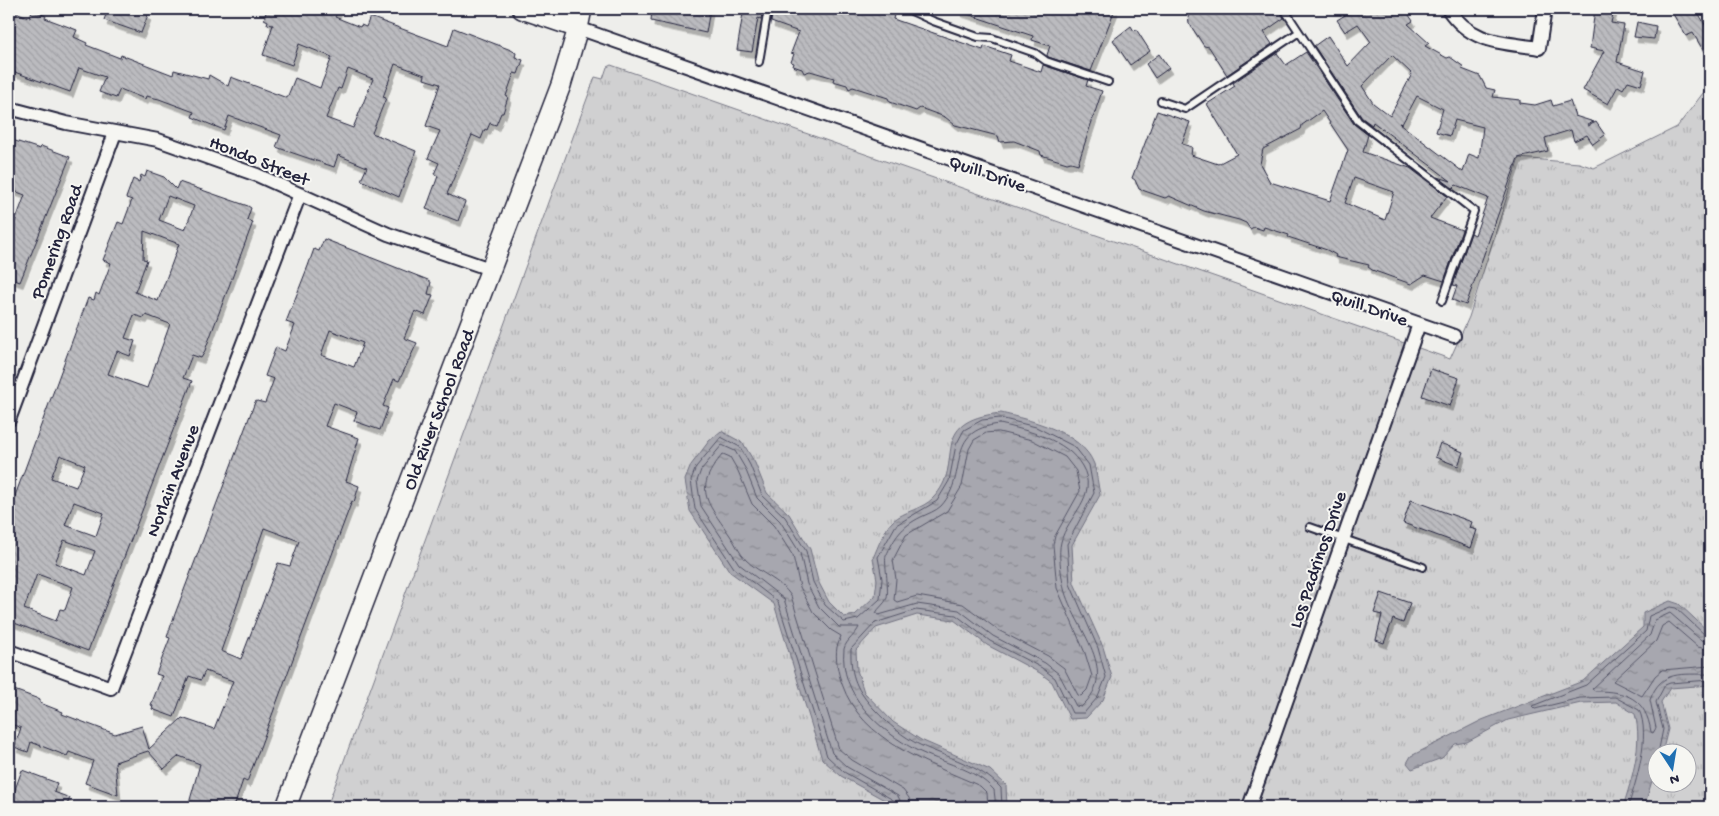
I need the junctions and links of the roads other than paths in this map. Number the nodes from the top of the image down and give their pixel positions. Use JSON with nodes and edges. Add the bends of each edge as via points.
{"nodes":[{"id":1,"x":522,"y":9,"type":"edge"},
{"id":2,"x":582,"y":9,"type":"edge"},
{"id":3,"x":768,"y":9,"type":"edge"},
{"id":4,"x":907,"y":9,"type":"edge"},
{"id":5,"x":1284,"y":9,"type":"edge"},
{"id":6,"x":1448,"y":9,"type":"edge"},
{"id":7,"x":1545,"y":9,"type":"edge"},
{"id":8,"x":578,"y":28,"type":"junction"},
{"id":9,"x":1299,"y":32,"type":"junction"},
{"id":10,"x":760,"y":62,"type":"dead end"},
{"id":11,"x":1108,"y":82,"type":"dead end"},
{"id":12,"x":1161,"y":100,"type":"dead end"},
{"id":13,"x":9,"y":108,"type":"edge"},
{"id":14,"x":116,"y":133,"type":"junction"},
{"id":15,"x":300,"y":194,"type":"junction"},
{"id":16,"x":490,"y":269,"type":"junction"},
{"id":17,"x":1442,"y":301,"type":"dead end"},
{"id":18,"x":1419,"y":324,"type":"junction"},
{"id":19,"x":1454,"y":336,"type":"dead end"},
{"id":20,"x":9,"y":420,"type":"edge"},
{"id":21,"x":1310,"y":527,"type":"dead end"},
{"id":22,"x":1343,"y":539,"type":"junction"},
{"id":23,"x":1423,"y":567,"type":"dead end"},
{"id":24,"x":14,"y":653,"type":"edge"},
{"id":25,"x":286,"y":807,"type":"edge"},
{"id":26,"x":1249,"y":807,"type":"edge"}],
"edges":[{"from":1,"to":8,"type":"main road","name":"Quill Drive"},
{"from":2,"to":8,"type":"main road","name":"Old River School Road"},
{"from":3,"to":10,"type":"lane"},
{"from":4,"to":11,"type":"lane"},
{"from":5,"to":9,"type":"lane"},
{"from":6,"to":7,"type":"street","via":[[1467,30],[1482,39],[1539,48]]},
{"from":8,"to":16,"type":"main road","name":"Old River School Road","via":[[561,85]]},
{"from":8,"to":18,"type":"street","name":"Quill Drive"},
{"from":9,"to":12,"type":"lane","via":[[1185,109]]},
{"from":9,"to":17,"type":"lane","via":[[1358,121],[1474,211]]},
{"from":13,"to":14,"type":"street","name":"Hondo Street"},
{"from":14,"to":15,"type":"street","name":"Hondo Street","via":[[158,140]]},
{"from":14,"to":20,"type":"street","name":"Pomering Road"},
{"from":15,"to":16,"type":"street","name":"Hondo Street","via":[[388,234]]},
{"from":15,"to":24,"type":"street","name":"Norlain Avenue","via":[[111,688]]},
{"from":16,"to":25,"type":"main road","name":"Old River School Road"},
{"from":18,"to":19,"type":"street","name":"Quill Drive"},
{"from":18,"to":22,"type":"street","name":"Los Padrinos Drive"},
{"from":21,"to":22,"type":"lane"},
{"from":22,"to":23,"type":"lane"},
{"from":22,"to":26,"type":"street","name":"Los Padrinos Drive"}]}
